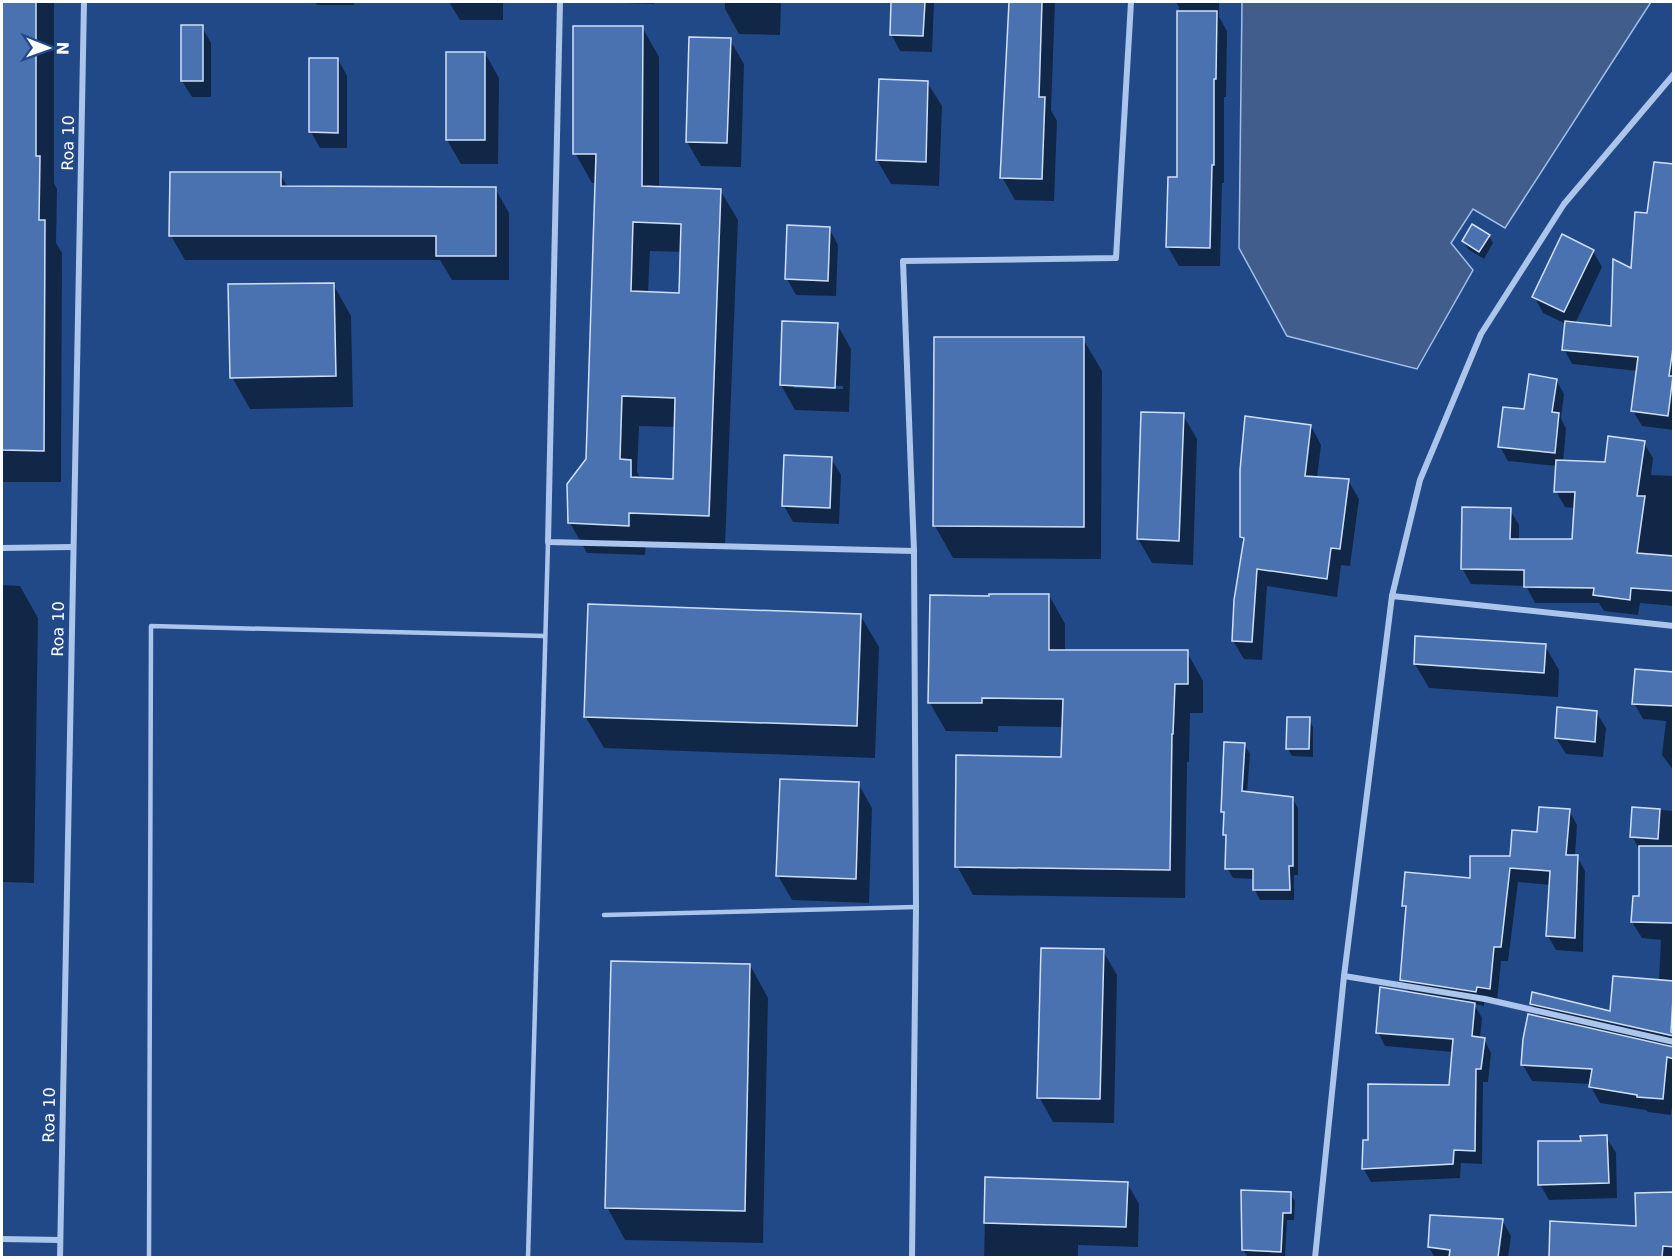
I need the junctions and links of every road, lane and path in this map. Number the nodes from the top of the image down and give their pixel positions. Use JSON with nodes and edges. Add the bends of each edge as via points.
{"nodes":[{"id":1,"x":84,"y":2,"type":"edge"},
{"id":2,"x":560,"y":2,"type":"edge"},
{"id":3,"x":1131,"y":2,"type":"edge"},
{"id":4,"x":1674,"y":74,"type":"edge"},
{"id":5,"x":548,"y":542,"type":"junction"},
{"id":6,"x":74,"y":547,"type":"junction"},
{"id":7,"x":2,"y":548,"type":"edge"},
{"id":8,"x":914,"y":551,"type":"junction"},
{"id":9,"x":1392,"y":596,"type":"junction"},
{"id":10,"x":1674,"y":626,"type":"edge"},
{"id":11,"x":545,"y":636,"type":"junction"},
{"id":12,"x":916,"y":907,"type":"junction"},
{"id":13,"x":604,"y":915,"type":"dead end"},
{"id":14,"x":1344,"y":976,"type":"junction"},
{"id":15,"x":1674,"y":1042,"type":"edge"},
{"id":16,"x":2,"y":1239,"type":"edge"},
{"id":17,"x":60,"y":1240,"type":"junction"},
{"id":18,"x":60,"y":1257,"type":"edge"},
{"id":19,"x":149,"y":1257,"type":"edge"},
{"id":20,"x":528,"y":1257,"type":"edge"},
{"id":21,"x":912,"y":1257,"type":"edge"},
{"id":22,"x":1315,"y":1257,"type":"edge"}],
"edges":[{"from":1,"to":6,"type":"street","name":"Roa 10"},
{"from":2,"to":5,"type":"street"},
{"from":3,"to":8,"type":"street","via":[[1116,258],[903,261]]},
{"from":4,"to":9,"type":"street","via":[[1564,204],[1481,334],[1420,480]]},
{"from":5,"to":8,"type":"street"},
{"from":5,"to":11,"type":"lane"},
{"from":6,"to":7,"type":"street"},
{"from":6,"to":17,"type":"street","name":"Roa 10"},
{"from":8,"to":12,"type":"street"},
{"from":9,"to":10,"type":"street"},
{"from":9,"to":14,"type":"street"},
{"from":11,"to":19,"type":"lane","via":[[151,626]]},
{"from":11,"to":20,"type":"lane"},
{"from":12,"to":13,"type":"lane"},
{"from":12,"to":21,"type":"street"},
{"from":14,"to":15,"type":"street","via":[[1485,999]]},
{"from":14,"to":22,"type":"street"},
{"from":16,"to":17,"type":"street"},
{"from":17,"to":18,"type":"street","name":"Roa 10"}]}
